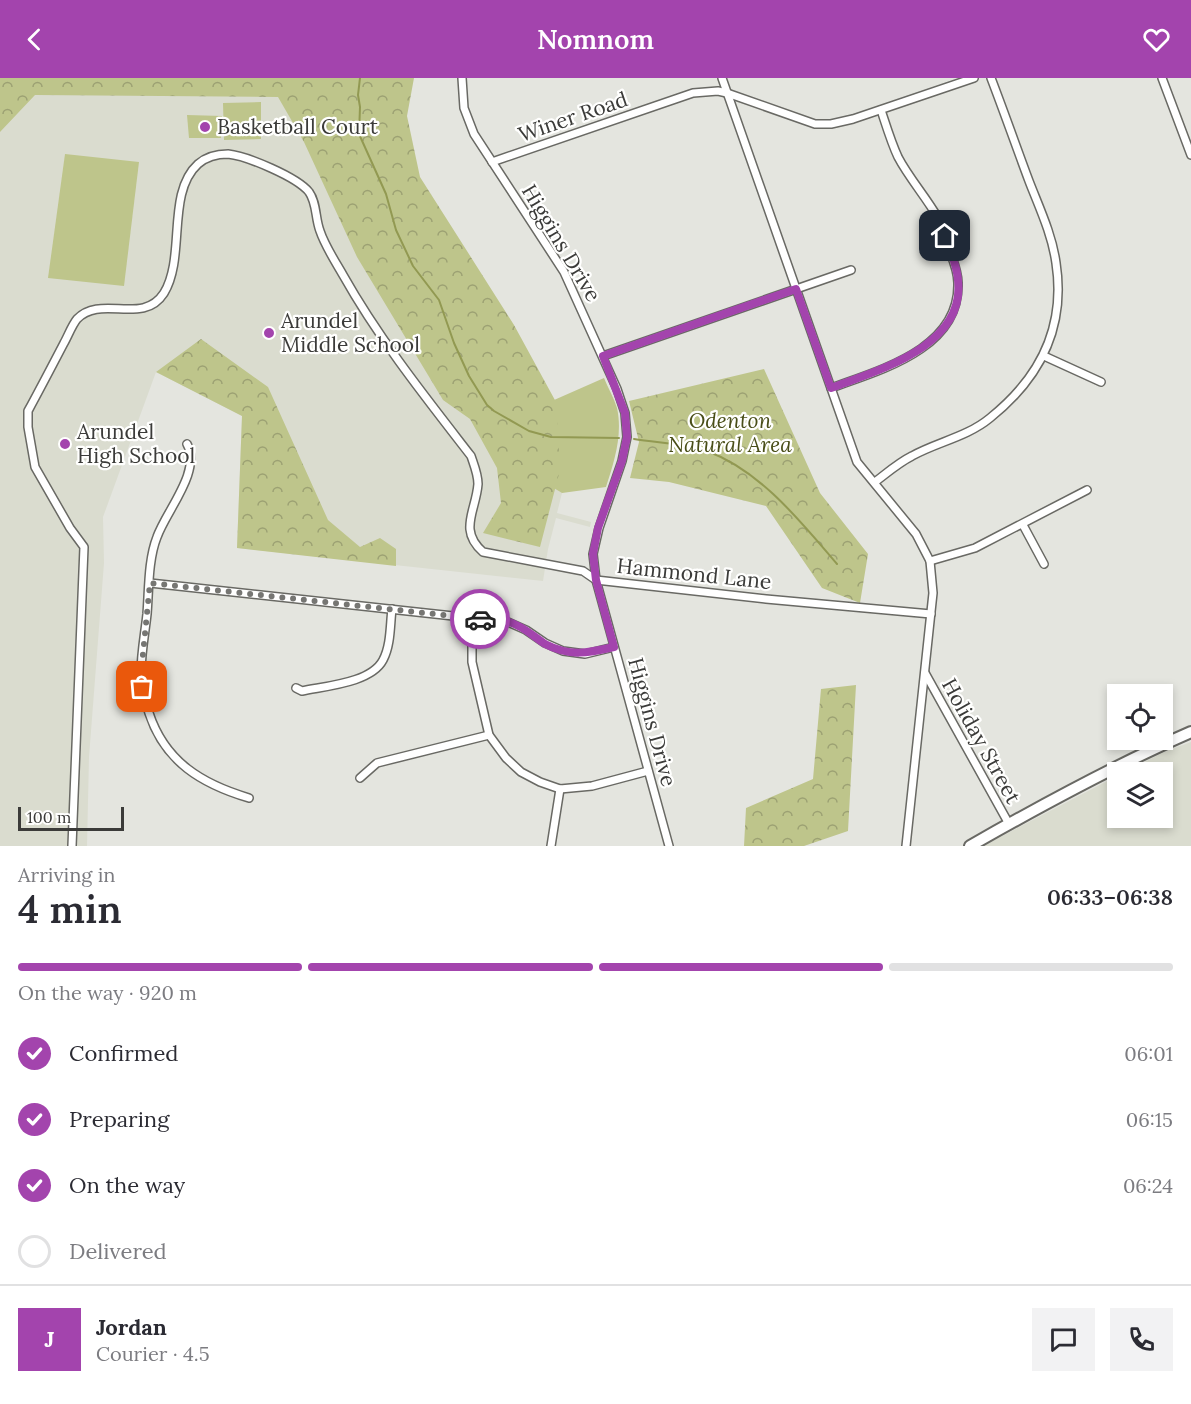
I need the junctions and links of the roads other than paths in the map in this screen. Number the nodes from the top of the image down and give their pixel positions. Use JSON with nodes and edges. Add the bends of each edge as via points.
{"nodes":[{"id":1,"x":462,"y":78,"type":"edge"},
{"id":2,"x":722,"y":78,"type":"edge"},
{"id":3,"x":974,"y":78,"type":"edge"},
{"id":4,"x":991,"y":78,"type":"edge"},
{"id":5,"x":1162,"y":78,"type":"edge"},
{"id":6,"x":727,"y":93,"type":"junction"},
{"id":7,"x":881,"y":110,"type":"junction"},
{"id":8,"x":1189,"y":144,"type":"edge"},
{"id":9,"x":1191,"y":155,"type":"edge"},
{"id":10,"x":492,"y":162,"type":"junction"},
{"id":11,"x":851,"y":270,"type":"dead end"},
{"id":12,"x":796,"y":289,"type":"junction"},
{"id":13,"x":603,"y":356,"type":"junction"},
{"id":14,"x":1044,"y":356,"type":"junction"},
{"id":15,"x":1101,"y":382,"type":"dead end"},
{"id":16,"x":831,"y":388,"type":"junction"},
{"id":17,"x":187,"y":444,"type":"dead end"},
{"id":18,"x":875,"y":482,"type":"junction"},
{"id":19,"x":1087,"y":490,"type":"dead end"},
{"id":20,"x":1023,"y":525,"type":"junction"},
{"id":21,"x":930,"y":561,"type":"junction"},
{"id":22,"x":1044,"y":564,"type":"dead end"},
{"id":23,"x":596,"y":580,"type":"junction"},
{"id":24,"x":150,"y":583,"type":"junction"},
{"id":25,"x":392,"y":609,"type":"junction"},
{"id":26,"x":931,"y":614,"type":"junction"},
{"id":27,"x":474,"y":618,"type":"junction"},
{"id":28,"x":614,"y":647,"type":"junction"},
{"id":29,"x":925,"y":673,"type":"junction"},
{"id":30,"x":296,"y":687,"type":"dead end"},
{"id":31,"x":1191,"y":732,"type":"edge"},
{"id":32,"x":489,"y":735,"type":"junction"},
{"id":33,"x":648,"y":771,"type":"junction"},
{"id":34,"x":360,"y":778,"type":"dead end"},
{"id":35,"x":560,"y":789,"type":"junction"},
{"id":36,"x":249,"y":798,"type":"dead end"},
{"id":37,"x":1009,"y":824,"type":"junction"},
{"id":38,"x":72,"y":846,"type":"edge"},
{"id":39,"x":551,"y":846,"type":"edge"},
{"id":40,"x":669,"y":846,"type":"edge"},
{"id":41,"x":906,"y":846,"type":"edge"},
{"id":42,"x":970,"y":846,"type":"edge"}],
"edges":[{"from":1,"to":10,"type":"street","name":"Higgins Drive","via":[[464,108],[474,134]]},
{"from":2,"to":6,"type":"street"},
{"from":3,"to":7,"type":"street","name":"Winer Road"},
{"from":4,"to":14,"type":"street","via":[[1050,236],[1056,264],[1058,301]]},
{"from":5,"to":8,"type":"street"},
{"from":6,"to":7,"type":"street","name":"Winer Road","via":[[815,124],[831,124]]},
{"from":6,"to":10,"type":"street","name":"Winer Road","via":[[693,93]]},
{"from":6,"to":12,"type":"street"},
{"from":7,"to":16,"type":"street","via":[[899,157],[939,221],[955,267],[958,296],[949,321],[922,348],[898,363]]},
{"from":8,"to":9,"type":"street"},
{"from":10,"to":13,"type":"street","name":"Higgins Drive","via":[[564,272]]},
{"from":11,"to":12,"type":"street"},
{"from":12,"to":13,"type":"street"},
{"from":12,"to":16,"type":"street"},
{"from":13,"to":23,"type":"street","name":"Higgins Drive","via":[[625,413],[627,437],[598,528],[593,554]]},
{"from":14,"to":15,"type":"street"},
{"from":14,"to":18,"type":"street","via":[[1010,400],[988,420],[912,455]]},
{"from":16,"to":18,"type":"street","via":[[857,462]]},
{"from":17,"to":24,"type":"street","via":[[190,469],[155,540]]},
{"from":18,"to":21,"type":"street","via":[[916,534]]},
{"from":19,"to":20,"type":"street"},
{"from":20,"to":21,"type":"street","via":[[975,548]]},
{"from":20,"to":22,"type":"street"},
{"from":21,"to":26,"type":"street"},
{"from":23,"to":26,"type":"street","name":"Hammond Lane"},
{"from":23,"to":28,"type":"street","name":"Higgins Drive"},
{"from":23,"to":38,"type":"street","name":"Hammond Lane","via":[[583,571],[483,552],[473,544],[469,530],[478,484],[471,456],[366,314],[320,232],[309,192],[287,175],[229,154],[215,155],[187,177],[164,293],[140,310],[104,308],[77,320],[28,411],[35,467],[84,547]]},
{"from":24,"to":25,"type":"street"},
{"from":24,"to":36,"type":"street","via":[[141,674],[144,700],[153,725],[163,744],[191,772],[221,790]]},
{"from":25,"to":27,"type":"street"},
{"from":25,"to":30,"type":"street","via":[[387,648],[374,671],[362,678],[302,691]]},
{"from":26,"to":29,"type":"street"},
{"from":27,"to":28,"type":"street","via":[[508,622],[563,651],[585,654]]},
{"from":27,"to":32,"type":"street","via":[[472,662]]},
{"from":28,"to":33,"type":"street","name":"Higgins Drive"},
{"from":29,"to":37,"type":"street","name":"Holiday Street"},
{"from":29,"to":41,"type":"street"},
{"from":31,"to":37,"type":"street"},
{"from":32,"to":34,"type":"street","via":[[377,763]]},
{"from":32,"to":35,"type":"street","via":[[521,772]]},
{"from":33,"to":35,"type":"street","via":[[592,786]]},
{"from":33,"to":40,"type":"street","name":"Higgins Drive"},
{"from":35,"to":39,"type":"street"},
{"from":37,"to":42,"type":"street"}]}
